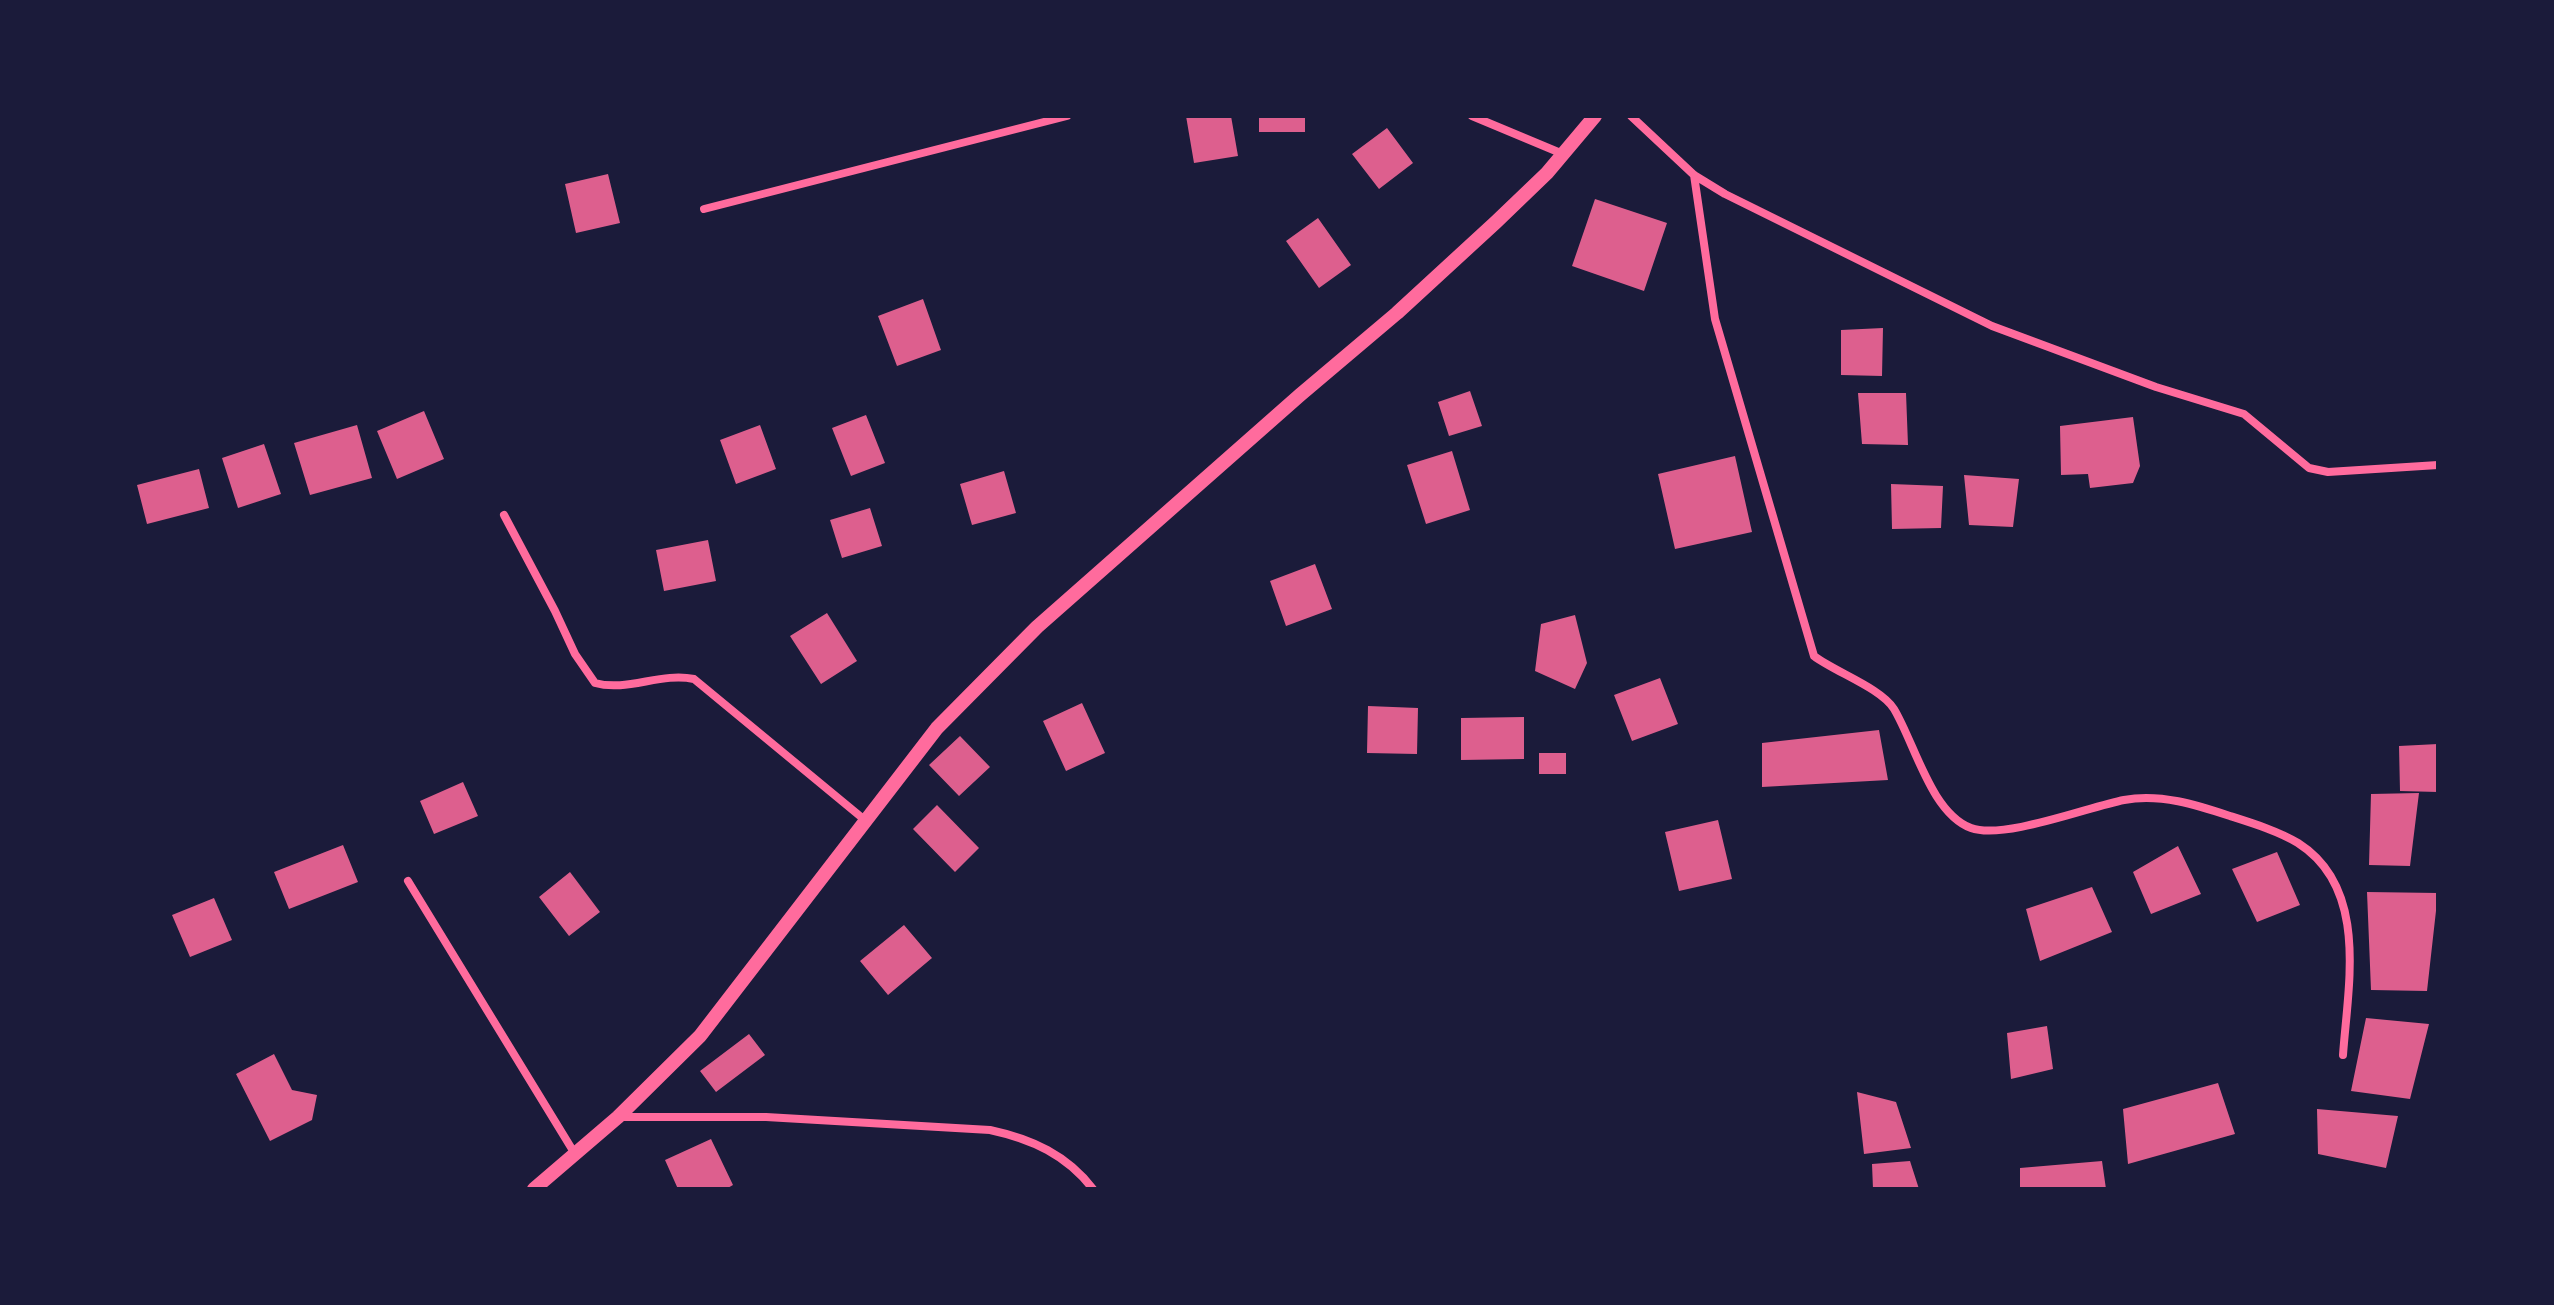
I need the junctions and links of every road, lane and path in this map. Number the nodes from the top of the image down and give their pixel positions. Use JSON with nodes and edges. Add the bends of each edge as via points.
{"nodes":[{"id":1,"x":1067,"y":116,"type":"edge"},
{"id":2,"x":1472,"y":116,"type":"edge"},
{"id":3,"x":1595,"y":116,"type":"edge"},
{"id":4,"x":1631,"y":116,"type":"edge"},
{"id":5,"x":1563,"y":154,"type":"junction"},
{"id":6,"x":1694,"y":175,"type":"junction"},
{"id":7,"x":704,"y":209,"type":"dead end"},
{"id":8,"x":2438,"y":465,"type":"edge"},
{"id":9,"x":504,"y":515,"type":"dead end"},
{"id":10,"x":866,"y":821,"type":"junction"},
{"id":11,"x":408,"y":881,"type":"dead end"},
{"id":12,"x":2343,"y":1055,"type":"dead end"},
{"id":13,"x":618,"y":1117,"type":"junction"},
{"id":14,"x":575,"y":1154,"type":"junction"},
{"id":15,"x":534,"y":1189,"type":"edge"},
{"id":16,"x":1093,"y":1189,"type":"edge"}],
"edges":[{"from":1,"to":7,"type":"street"},
{"from":2,"to":5,"type":"street"},
{"from":3,"to":5,"type":"street"},
{"from":4,"to":6,"type":"street"},
{"from":5,"to":10,"type":"street","via":[[1397,313],[1037,627],[937,728]]},
{"from":6,"to":8,"type":"street","via":[[1992,326],[2244,414],[2309,468],[2328,472]]},
{"from":6,"to":12,"type":"street","via":[[1715,319],[1814,656],[1892,705],[1950,817],[1973,829],[2004,829],[2149,797],[2188,803],[2300,844],[2329,873],[2351,937]]},
{"from":9,"to":10,"type":"street","via":[[595,683],[608,687],[680,676],[694,679]]},
{"from":10,"to":13,"type":"street","via":[[700,1036]]},
{"from":11,"to":14,"type":"street"},
{"from":13,"to":14,"type":"street"},
{"from":13,"to":16,"type":"street","via":[[766,1117],[990,1130],[1058,1155]]},
{"from":14,"to":15,"type":"street"}]}
